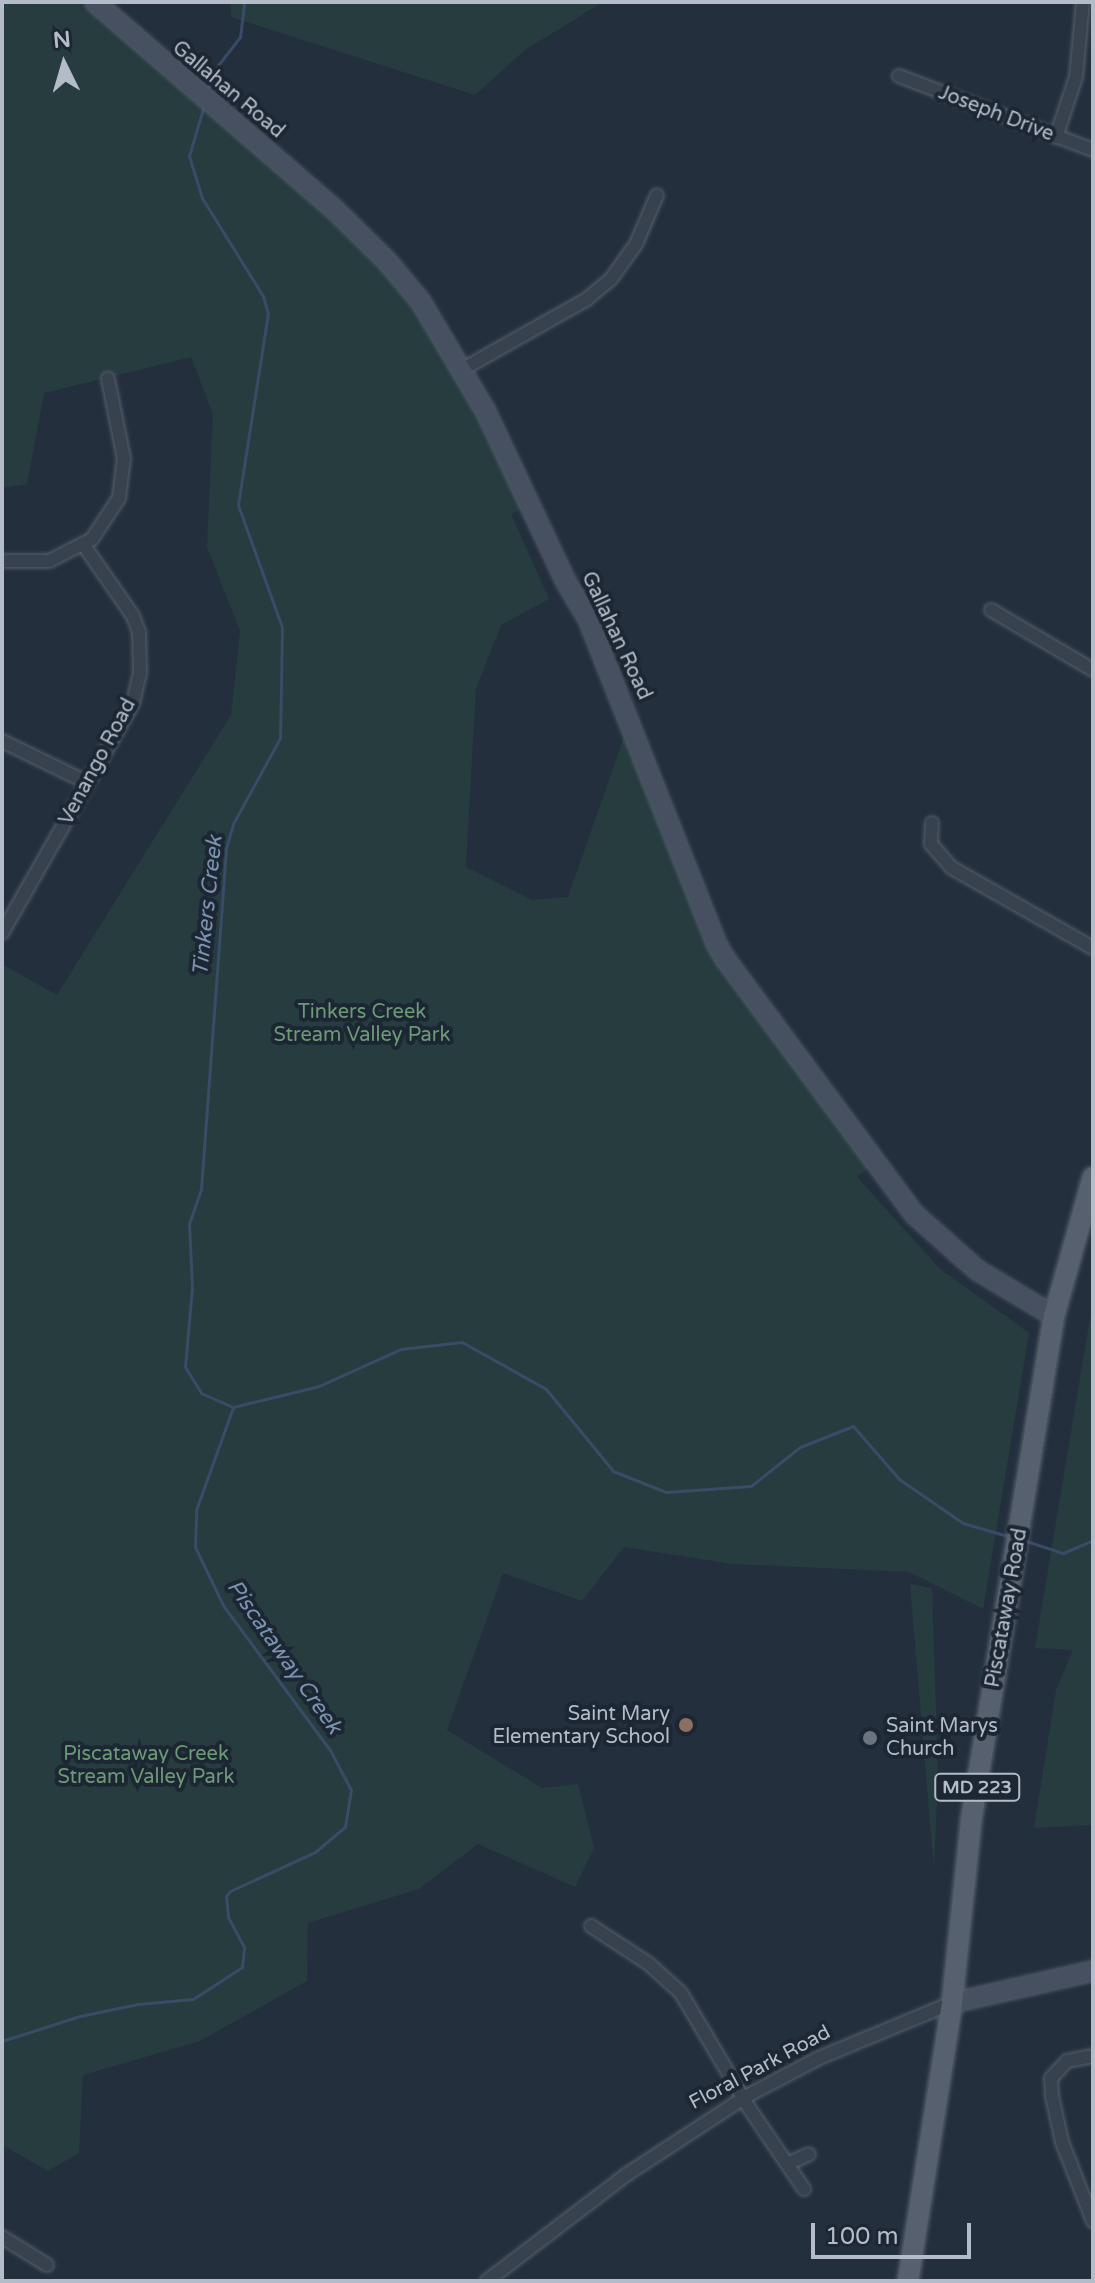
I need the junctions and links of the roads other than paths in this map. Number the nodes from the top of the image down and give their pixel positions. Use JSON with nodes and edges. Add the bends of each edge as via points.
{"nodes":[{"id":1,"x":95,"y":2,"type":"edge"},
{"id":2,"x":1083,"y":2,"type":"edge"},
{"id":3,"x":899,"y":76,"type":"dead end"},
{"id":4,"x":1056,"y":137,"type":"junction"},
{"id":5,"x":1093,"y":150,"type":"edge"},
{"id":6,"x":657,"y":195,"type":"dead end"},
{"id":7,"x":463,"y":369,"type":"junction"},
{"id":8,"x":108,"y":379,"type":"dead end"},
{"id":9,"x":83,"y":544,"type":"junction"},
{"id":10,"x":2,"y":561,"type":"edge"},
{"id":11,"x":991,"y":610,"type":"dead end"},
{"id":12,"x":1093,"y":670,"type":"edge"},
{"id":13,"x":2,"y":741,"type":"edge"},
{"id":14,"x":88,"y":783,"type":"junction"},
{"id":15,"x":932,"y":823,"type":"dead end"},
{"id":16,"x":4,"y":926,"type":"edge"},
{"id":17,"x":1093,"y":948,"type":"edge"},
{"id":18,"x":1093,"y":1177,"type":"edge"},
{"id":19,"x":1054,"y":1316,"type":"junction"},
{"id":20,"x":591,"y":1926,"type":"dead end"},
{"id":21,"x":1093,"y":1971,"type":"edge"},
{"id":22,"x":952,"y":2003,"type":"junction"},
{"id":23,"x":1093,"y":2056,"type":"edge"},
{"id":24,"x":745,"y":2097,"type":"junction"},
{"id":25,"x":809,"y":2154,"type":"dead end"},
{"id":26,"x":787,"y":2164,"type":"junction"},
{"id":27,"x":804,"y":2189,"type":"dead end"},
{"id":28,"x":1093,"y":2221,"type":"edge"},
{"id":29,"x":2,"y":2237,"type":"edge"},
{"id":30,"x":47,"y":2265,"type":"dead end"},
{"id":31,"x":487,"y":2281,"type":"edge"},
{"id":32,"x":908,"y":2281,"type":"edge"}],
"edges":[{"from":1,"to":7,"type":"street","name":"Gallahan Road","via":[[387,261],[421,302]]},
{"from":2,"to":4,"type":"street","via":[[1076,77]]},
{"from":3,"to":4,"type":"street","name":"Joseph Drive"},
{"from":4,"to":5,"type":"street","name":"Joseph Drive"},
{"from":6,"to":7,"type":"street","via":[[636,244],[611,279],[587,299]]},
{"from":7,"to":19,"type":"street","name":"Gallahan Road","via":[[588,619],[726,960],[914,1214],[977,1270]]},
{"from":8,"to":9,"type":"street","via":[[124,478],[104,523]]},
{"from":9,"to":10,"type":"street","via":[[49,561]]},
{"from":9,"to":14,"type":"street","name":"Venango Road","via":[[133,616],[140,658],[133,703]]},
{"from":11,"to":12,"type":"street"},
{"from":13,"to":14,"type":"street"},
{"from":14,"to":16,"type":"street","name":"Venango Road"},
{"from":15,"to":17,"type":"street","via":[[931,844],[952,868]]},
{"from":18,"to":19,"type":"main road","name":"Piscataway Road","number":"MD 223"},
{"from":19,"to":22,"type":"main road","name":"Piscataway Road","number":"MD 223","via":[[971,1821]]},
{"from":20,"to":24,"type":"street","via":[[676,1987]]},
{"from":21,"to":22,"type":"street","name":"Floral Park Road"},
{"from":22,"to":24,"type":"street","name":"Floral Park Road","via":[[819,2058]]},
{"from":22,"to":32,"type":"main road","name":"Piscataway Road"},
{"from":23,"to":28,"type":"street","via":[[1067,2061],[1051,2078],[1062,2142]]},
{"from":24,"to":26,"type":"street"},
{"from":24,"to":31,"type":"street","name":"Floral Park Road","via":[[626,2175]]},
{"from":25,"to":26,"type":"street"},
{"from":26,"to":27,"type":"street"},
{"from":29,"to":30,"type":"street"}]}
